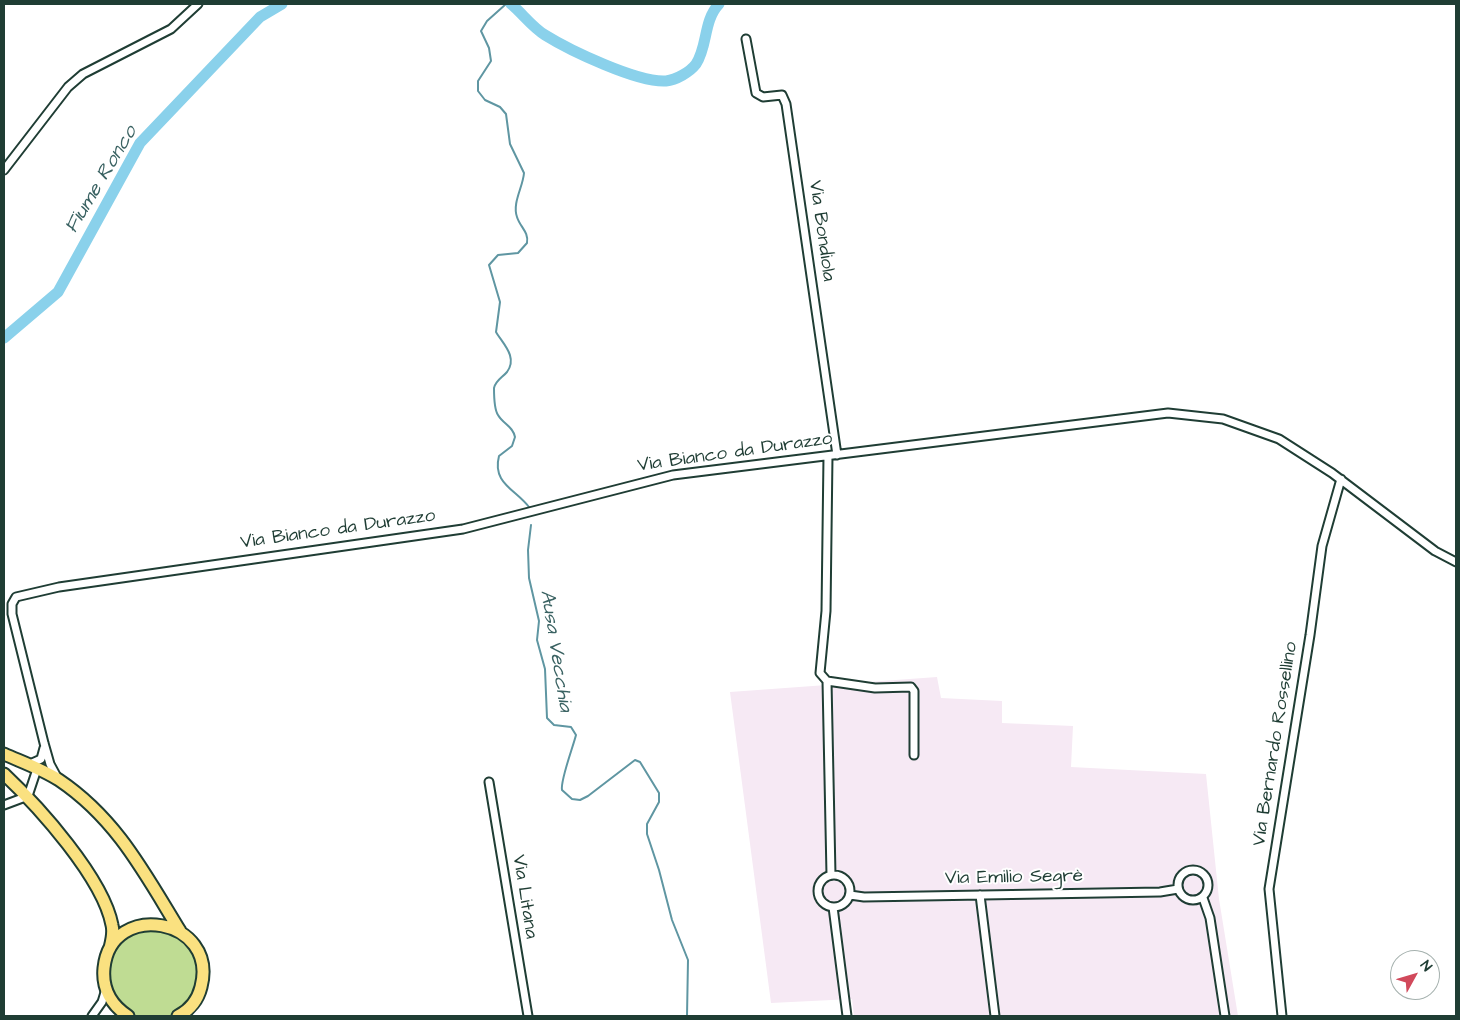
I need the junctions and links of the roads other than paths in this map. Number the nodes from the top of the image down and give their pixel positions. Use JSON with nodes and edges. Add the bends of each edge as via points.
{"nodes":[{"id":1,"x":198,"y":4,"type":"edge"},
{"id":2,"x":746,"y":39,"type":"dead end"},
{"id":3,"x":4,"y":170,"type":"edge"},
{"id":4,"x":837,"y":454,"type":"junction"},
{"id":5,"x":828,"y":456,"type":"junction"},
{"id":6,"x":1341,"y":479,"type":"junction"},
{"id":7,"x":1456,"y":562,"type":"edge"},
{"id":8,"x":827,"y":681,"type":"junction"},
{"id":9,"x":44,"y":743,"type":"junction"},
{"id":10,"x":4,"y":754,"type":"edge"},
{"id":11,"x":914,"y":755,"type":"dead end"},
{"id":12,"x":33,"y":767,"type":"junction"},
{"id":13,"x":4,"y":774,"type":"edge"},
{"id":14,"x":58,"y":780,"type":"junction"},
{"id":15,"x":489,"y":782,"type":"dead end"},
{"id":16,"x":28,"y":796,"type":"junction"},
{"id":17,"x":4,"y":805,"type":"edge"},
{"id":18,"x":831,"y":875,"type":"junction"},
{"id":19,"x":1178,"y":889,"type":"junction"},
{"id":20,"x":850,"y":895,"type":"junction"},
{"id":21,"x":980,"y":895,"type":"junction"},
{"id":22,"x":1203,"y":898,"type":"junction"},
{"id":23,"x":833,"y":907,"type":"junction"},
{"id":24,"x":180,"y":932,"type":"junction"},
{"id":25,"x":110,"y":949,"type":"junction"},
{"id":26,"x":106,"y":988,"type":"junction"},
{"id":27,"x":192,"y":1010,"type":"edge"},
{"id":28,"x":92,"y":1016,"type":"edge"},
{"id":29,"x":123,"y":1016,"type":"edge"},
{"id":30,"x":178,"y":1016,"type":"edge"},
{"id":31,"x":528,"y":1016,"type":"edge"},
{"id":32,"x":847,"y":1016,"type":"edge"},
{"id":33,"x":995,"y":1016,"type":"edge"},
{"id":34,"x":1225,"y":1016,"type":"edge"},
{"id":35,"x":1282,"y":1016,"type":"edge"}],
"edges":[{"from":1,"to":3,"type":"street","via":[[171,29],[83,74],[68,87]]},
{"from":2,"to":4,"type":"street","name":"Via Bondiola","via":[[756,93],[762,97],[782,95],[786,104]]},
{"from":4,"to":5,"type":"street","name":"Via Bianco da Durazzo"},
{"from":4,"to":6,"type":"street","name":"Via Bianco da Durazzo","via":[[1168,413],[1223,419],[1279,439]]},
{"from":5,"to":8,"type":"street","via":[[826,612],[820,669]]},
{"from":5,"to":9,"type":"street","name":"Via Bianco da Durazzo","via":[[673,475],[463,529],[24,594],[16,597],[12,614]]},
{"from":6,"to":7,"type":"street","name":"Via Bianco da Durazzo","via":[[1435,551]]},
{"from":6,"to":35,"type":"street","name":"Via Bernardo Rossellino","via":[[1322,546],[1269,889]]},
{"from":8,"to":11,"type":"street","via":[[875,688],[911,688],[914,691]]},
{"from":8,"to":18,"type":"street"},
{"from":9,"to":12,"type":"street","via":[[43,757]]},
{"from":9,"to":14,"type":"street","name":"Via Bianco da Durazzo"},
{"from":10,"to":12,"type":"main road"},
{"from":12,"to":14,"type":"main road"},
{"from":12,"to":16,"type":"street"},
{"from":13,"to":16,"type":"main road"},
{"from":14,"to":24,"type":"main road","via":[[100,814],[128,847]]},
{"from":15,"to":31,"type":"street","name":"Via Litana"},
{"from":16,"to":17,"type":"street"},
{"from":16,"to":25,"type":"main road","via":[[94,882],[113,926]]},
{"from":18,"to":20,"type":"street","via":[[845,879]]},
{"from":18,"to":23,"type":"street","via":[[823,879],[818,891],[824,903]]},
{"from":19,"to":21,"type":"street","name":"Via Emilio Segrè"},
{"from":19,"to":22,"type":"street","via":[[1188,900]]},
{"from":19,"to":22,"type":"street","via":[[1181,876],[1189,870],[1198,871],[1206,876],[1209,886]]},
{"from":20,"to":21,"type":"street","name":"Via Emilio Segrè"},
{"from":20,"to":23,"type":"street","via":[[842,905]]},
{"from":21,"to":33,"type":"street"},
{"from":22,"to":34,"type":"street","via":[[1210,918]]},
{"from":23,"to":32,"type":"street"},
{"from":24,"to":25,"type":"main road","via":[[157,924],[134,928],[120,936]]},
{"from":24,"to":27,"type":"main road","via":[[198,952],[202,965],[203,979]]},
{"from":25,"to":26,"type":"main road","via":[[104,968]]},
{"from":26,"to":28,"type":"street","via":[[102,1002]]},
{"from":26,"to":29,"type":"main road"},
{"from":27,"to":30,"type":"main road"}]}
